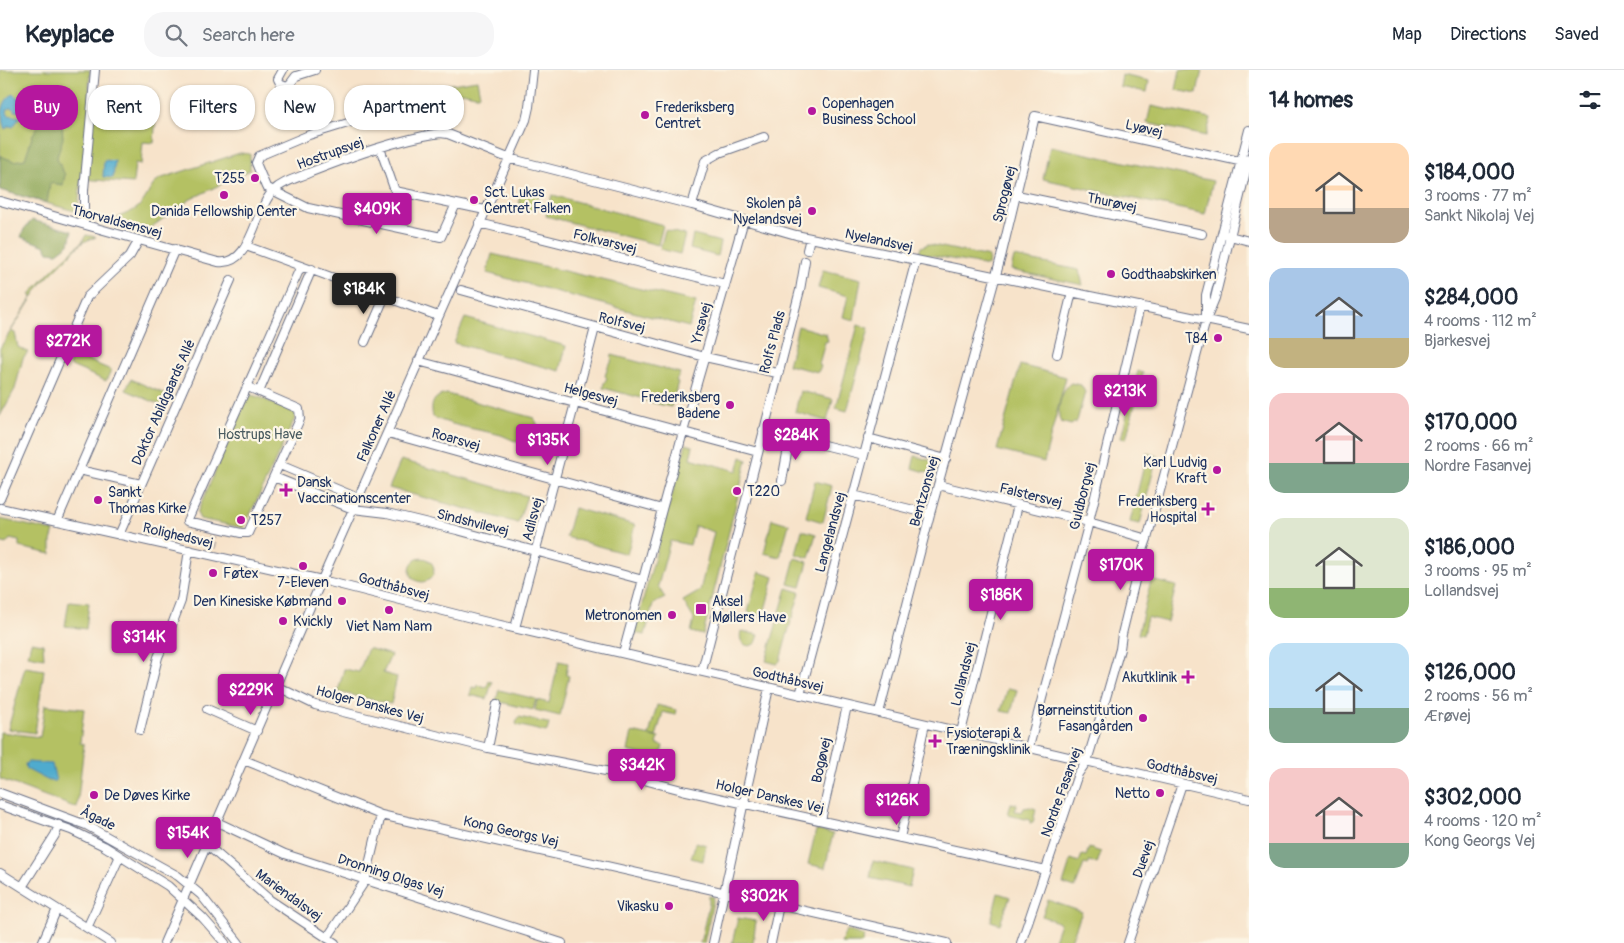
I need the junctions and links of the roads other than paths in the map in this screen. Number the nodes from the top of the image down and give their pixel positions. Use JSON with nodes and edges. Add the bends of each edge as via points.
{"nodes":[{"id":1,"x":95,"y":70,"type":"edge"},
{"id":2,"x":315,"y":70,"type":"edge"},
{"id":3,"x":533,"y":70,"type":"edge"},
{"id":4,"x":289,"y":72,"type":"edge"},
{"id":5,"x":1035,"y":116,"type":"joint"},
{"id":6,"x":344,"y":124,"type":"edge"},
{"id":7,"x":1249,"y":130,"type":"edge"},
{"id":8,"x":764,"y":136,"type":"dead end"},
{"id":9,"x":1248,"y":141,"type":"edge"},
{"id":10,"x":380,"y":148,"type":"junction"},
{"id":11,"x":508,"y":158,"type":"junction"},
{"id":12,"x":1246,"y":161,"type":"edge"},
{"id":13,"x":273,"y":191,"type":"junction"},
{"id":14,"x":1017,"y":195,"type":"junction"},
{"id":15,"x":0,"y":201,"type":"edge"},
{"id":16,"x":456,"y":204,"type":"junction"},
{"id":17,"x":692,"y":205,"type":"junction"},
{"id":18,"x":485,"y":210,"type":"junction"},
{"id":19,"x":744,"y":220,"type":"junction"},
{"id":20,"x":479,"y":222,"type":"junction"},
{"id":21,"x":84,"y":224,"type":"junction"},
{"id":22,"x":1202,"y":234,"type":"dead end"},
{"id":23,"x":1226,"y":235,"type":"junction"},
{"id":24,"x":810,"y":238,"type":"junction"},
{"id":25,"x":139,"y":240,"type":"junction"},
{"id":26,"x":1249,"y":241,"type":"edge"},
{"id":27,"x":246,"y":246,"type":"junction"},
{"id":28,"x":175,"y":249,"type":"junction"},
{"id":29,"x":807,"y":250,"type":"dead end"},
{"id":30,"x":916,"y":260,"type":"junction"},
{"id":31,"x":805,"y":261,"type":"dead end"},
{"id":32,"x":301,"y":266,"type":"junction"},
{"id":33,"x":312,"y":270,"type":"junction"},
{"id":34,"x":995,"y":276,"type":"junction"},
{"id":35,"x":231,"y":280,"type":"dead end"},
{"id":36,"x":725,"y":284,"type":"junction"},
{"id":37,"x":461,"y":290,"type":"dead end"},
{"id":38,"x":1072,"y":292,"type":"junction"},
{"id":39,"x":385,"y":296,"type":"junction"},
{"id":40,"x":1140,"y":306,"type":"junction"},
{"id":41,"x":438,"y":316,"type":"junction"},
{"id":42,"x":1206,"y":320,"type":"junction"},
{"id":43,"x":595,"y":328,"type":"junction"},
{"id":44,"x":1249,"y":329,"type":"edge"},
{"id":45,"x":365,"y":342,"type":"dead end"},
{"id":46,"x":1057,"y":354,"type":"dead end"},
{"id":47,"x":705,"y":357,"type":"junction"},
{"id":48,"x":418,"y":361,"type":"junction"},
{"id":49,"x":777,"y":372,"type":"junction"},
{"id":50,"x":248,"y":387,"type":"junction"},
{"id":51,"x":259,"y":392,"type":"junction"},
{"id":52,"x":576,"y":403,"type":"junction"},
{"id":53,"x":763,"y":430,"type":"junction"},
{"id":54,"x":683,"y":432,"type":"junction"},
{"id":55,"x":388,"y":433,"type":"junction"},
{"id":56,"x":790,"y":437,"type":"junction"},
{"id":57,"x":868,"y":438,"type":"junction"},
{"id":58,"x":758,"y":452,"type":"junction"},
{"id":59,"x":864,"y":455,"type":"junction"},
{"id":60,"x":946,"y":459,"type":"junction"},
{"id":61,"x":280,"y":465,"type":"junction"},
{"id":62,"x":79,"y":470,"type":"junction"},
{"id":63,"x":274,"y":477,"type":"junction"},
{"id":64,"x":556,"y":480,"type":"junction"},
{"id":65,"x":782,"y":481,"type":"dead end"},
{"id":66,"x":141,"y":484,"type":"junction"},
{"id":67,"x":938,"y":485,"type":"junction"},
{"id":68,"x":853,"y":495,"type":"junction"},
{"id":69,"x":358,"y":498,"type":"junction"},
{"id":70,"x":0,"y":499,"type":"edge"},
{"id":71,"x":1018,"y":505,"type":"junction"},
{"id":72,"x":0,"y":508,"type":"edge"},
{"id":73,"x":353,"y":508,"type":"junction"},
{"id":74,"x":662,"y":509,"type":"junction"},
{"id":75,"x":930,"y":514,"type":"junction"},
{"id":76,"x":57,"y":521,"type":"junction"},
{"id":77,"x":1089,"y":522,"type":"junction"},
{"id":78,"x":119,"y":535,"type":"junction"},
{"id":79,"x":1147,"y":539,"type":"junction"},
{"id":80,"x":189,"y":550,"type":"junction"},
{"id":81,"x":536,"y":552,"type":"junction"},
{"id":82,"x":322,"y":580,"type":"junction"},
{"id":83,"x":643,"y":580,"type":"junction"},
{"id":84,"x":515,"y":628,"type":"junction"},
{"id":85,"x":623,"y":653,"type":"junction"},
{"id":86,"x":702,"y":671,"type":"junction"},
{"id":87,"x":276,"y":686,"type":"junction"},
{"id":88,"x":770,"y":688,"type":"junction"},
{"id":89,"x":800,"y":695,"type":"junction"},
{"id":90,"x":497,"y":704,"type":"dead end"},
{"id":91,"x":847,"y":706,"type":"junction"},
{"id":92,"x":207,"y":709,"type":"dead end"},
{"id":93,"x":879,"y":713,"type":"junction"},
{"id":94,"x":925,"y":724,"type":"junction"},
{"id":95,"x":140,"y":730,"type":"dead end"},
{"id":96,"x":257,"y":731,"type":"junction"},
{"id":97,"x":961,"y":732,"type":"junction"},
{"id":98,"x":1029,"y":747,"type":"junction"},
{"id":99,"x":488,"y":748,"type":"junction"},
{"id":100,"x":244,"y":760,"type":"junction"},
{"id":101,"x":1087,"y":761,"type":"junction"},
{"id":102,"x":1182,"y":784,"type":"junction"},
{"id":103,"x":0,"y":793,"type":"edge"},
{"id":104,"x":1249,"y":799,"type":"edge"},
{"id":105,"x":744,"y":803,"type":"junction"},
{"id":106,"x":0,"y":805,"type":"edge"},
{"id":107,"x":381,"y":815,"type":"junction"},
{"id":108,"x":820,"y":820,"type":"junction"},
{"id":109,"x":217,"y":822,"type":"junction"},
{"id":110,"x":59,"y":825,"type":"junction"},
{"id":111,"x":900,"y":838,"type":"junction"},
{"id":112,"x":207,"y":845,"type":"junction"},
{"id":113,"x":120,"y":856,"type":"junction"},
{"id":114,"x":1046,"y":870,"type":"junction"},
{"id":115,"x":0,"y":874,"type":"edge"},
{"id":116,"x":365,"y":881,"type":"junction"},
{"id":117,"x":189,"y":883,"type":"junction"},
{"id":118,"x":22,"y":887,"type":"junction"},
{"id":119,"x":724,"y":892,"type":"junction"},
{"id":120,"x":183,"y":899,"type":"junction"},
{"id":121,"x":779,"y":905,"type":"junction"},
{"id":122,"x":57,"y":909,"type":"junction"},
{"id":123,"x":87,"y":928,"type":"junction"},
{"id":124,"x":327,"y":938,"type":"junction"},
{"id":125,"x":42,"y":943,"type":"edge"},
{"id":126,"x":111,"y":943,"type":"edge"},
{"id":127,"x":164,"y":943,"type":"edge"},
{"id":128,"x":225,"y":943,"type":"edge"},
{"id":129,"x":239,"y":943,"type":"edge"},
{"id":130,"x":335,"y":943,"type":"edge"},
{"id":131,"x":562,"y":943,"type":"edge"},
{"id":132,"x":712,"y":943,"type":"edge"},
{"id":133,"x":771,"y":943,"type":"edge"},
{"id":134,"x":947,"y":943,"type":"edge"},
{"id":135,"x":1021,"y":943,"type":"edge"},
{"id":136,"x":1128,"y":943,"type":"edge"}],
"edges":[{"from":1,"to":21,"type":"street"},
{"from":2,"to":4,"type":"street"},
{"from":3,"to":11,"type":"street","name":"Falkoner Allé","via":[[530,106]]},
{"from":4,"to":4,"type":"street","via":[[288,85],[282,85],[279,76]]},
{"from":5,"to":12,"type":"street","name":"Lyøvej"},
{"from":5,"to":14,"type":"street","name":"Sprogøvej"},
{"from":6,"to":13,"type":"street","via":[[259,156],[257,166],[266,187]]},
{"from":7,"to":9,"type":"street","name":"Nordre Fasanvej"},
{"from":8,"to":17,"type":"street","via":[[710,156],[705,161]]},
{"from":9,"to":12,"type":"street","name":"Nordre Fasanvej"},
{"from":10,"to":11,"type":"street","name":"Hostrupsvej","via":[[440,133]]},
{"from":10,"to":13,"type":"street","name":"Hostrupsvej","via":[[329,165]]},
{"from":10,"to":16,"type":"street","via":[[395,191]]},
{"from":11,"to":17,"type":"street","name":"Nyelandsvej"},
{"from":11,"to":18,"type":"street","name":"Falkoner Allé"},
{"from":12,"to":23,"type":"street","name":"Nordre Fasanvej"},
{"from":13,"to":16,"type":"street","via":[[308,208],[441,237]]},
{"from":13,"to":27,"type":"street"},
{"from":14,"to":22,"type":"street","name":"Thurøvej"},
{"from":14,"to":34,"type":"street","name":"Sprogøvej"},
{"from":15,"to":21,"type":"street","name":"Thorvaldsensvej"},
{"from":16,"to":18,"type":"street"},
{"from":17,"to":19,"type":"street","name":"Nyelandsvej"},
{"from":18,"to":20,"type":"street","name":"Falkoner Allé"},
{"from":19,"to":24,"type":"street","name":"Nyelandsvej"},
{"from":19,"to":36,"type":"street","name":"Yrsavej"},
{"from":20,"to":36,"type":"street","name":"Folkvarsvej"},
{"from":20,"to":41,"type":"street","name":"Falkoner Allé"},
{"from":21,"to":25,"type":"street","name":"Thorvaldsensvej"},
{"from":23,"to":26,"type":"street"},
{"from":23,"to":42,"type":"street","name":"Nordre Fasanvej","via":[[1206,295]]},
{"from":24,"to":29,"type":"street"},
{"from":24,"to":30,"type":"street","name":"Nyelandsvej"},
{"from":25,"to":28,"type":"street","name":"Thorvaldsensvej"},
{"from":25,"to":70,"type":"street","via":[[130,256],[86,297]]},
{"from":27,"to":28,"type":"street","name":"Thorvaldsensvej","via":[[239,256],[228,262]]},
{"from":27,"to":32,"type":"street"},
{"from":28,"to":62,"type":"street"},
{"from":30,"to":34,"type":"street","name":"Nyelandsvej"},
{"from":30,"to":57,"type":"street","name":"Langelandsvej"},
{"from":31,"to":49,"type":"street","name":"Rolfs Plads"},
{"from":32,"to":33,"type":"street"},
{"from":32,"to":50,"type":"street"},
{"from":33,"to":39,"type":"street"},
{"from":33,"to":51,"type":"street"},
{"from":34,"to":38,"type":"street","name":"Nyelandsvej"},
{"from":34,"to":60,"type":"street","name":"Bentzonsvej"},
{"from":35,"to":66,"type":"street","name":"Doktor Abildgaards Allé"},
{"from":36,"to":47,"type":"street","name":"Yrsavej"},
{"from":37,"to":43,"type":"street","name":"Rolfsvej"},
{"from":38,"to":40,"type":"street","name":"Nyelandsvej"},
{"from":38,"to":46,"type":"street"},
{"from":39,"to":41,"type":"street"},
{"from":39,"to":45,"type":"street"},
{"from":40,"to":42,"type":"street","name":"Nyelandsvej"},
{"from":40,"to":77,"type":"street","name":"Guldborgvej"},
{"from":41,"to":48,"type":"street","name":"Falkoner Allé"},
{"from":42,"to":44,"type":"street","name":"Nyelandsvej"},
{"from":42,"to":79,"type":"street","name":"Nordre Fasanvej"},
{"from":43,"to":47,"type":"street","name":"Rolfsvej"},
{"from":43,"to":52,"type":"street","name":"Adilsvej"},
{"from":47,"to":49,"type":"street","name":"Rolfsvej"},
{"from":47,"to":54,"type":"street","name":"Yrsavej"},
{"from":48,"to":52,"type":"street","name":"Helgesvej"},
{"from":48,"to":55,"type":"street","name":"Falkoner Allé"},
{"from":49,"to":53,"type":"street","name":"Rolfs Plads"},
{"from":50,"to":51,"type":"street"},
{"from":50,"to":63,"type":"street","via":[[188,521],[217,531],[249,532]]},
{"from":51,"to":61,"type":"street","via":[[299,409],[300,419]]},
{"from":52,"to":54,"type":"street","name":"Helgesvej"},
{"from":52,"to":64,"type":"street","name":"Adilsvej"},
{"from":53,"to":56,"type":"street"},
{"from":53,"to":58,"type":"street"},
{"from":54,"to":58,"type":"street","name":"Helgesvej"},
{"from":54,"to":74,"type":"street"},
{"from":55,"to":64,"type":"street","name":"Roarsvej"},
{"from":55,"to":69,"type":"street","name":"Falkoner Allé"},
{"from":56,"to":59,"type":"street"},
{"from":56,"to":65,"type":"street"},
{"from":57,"to":59,"type":"street","name":"Langelandsvej"},
{"from":57,"to":60,"type":"street"},
{"from":58,"to":86,"type":"street"},
{"from":59,"to":68,"type":"street","name":"Langelandsvej"},
{"from":60,"to":67,"type":"street","name":"Bentzonsvej"},
{"from":61,"to":63,"type":"street"},
{"from":61,"to":69,"type":"street"},
{"from":62,"to":66,"type":"street"},
{"from":62,"to":76,"type":"street"},
{"from":63,"to":73,"type":"street"},
{"from":64,"to":74,"type":"street","name":"Roarsvej"},
{"from":64,"to":81,"type":"street","name":"Adilsvej"},
{"from":66,"to":78,"type":"street","name":"Doktor Abildgaards Allé"},
{"from":67,"to":71,"type":"street","name":"Falstersvej"},
{"from":67,"to":75,"type":"street","name":"Bentzonsvej"},
{"from":68,"to":75,"type":"street"},
{"from":68,"to":89,"type":"street","name":"Langelandsvej"},
{"from":69,"to":73,"type":"street","name":"Falkoner Allé"},
{"from":71,"to":77,"type":"street","name":"Falstersvej"},
{"from":71,"to":97,"type":"street","name":"Lollandsvej"},
{"from":72,"to":76,"type":"street","name":"Rolighedsvej"},
{"from":73,"to":81,"type":"street","name":"Sindshvilevej","via":[[387,513]]},
{"from":73,"to":82,"type":"street","name":"Falkoner Allé"},
{"from":74,"to":83,"type":"street"},
{"from":75,"to":93,"type":"street","name":"Bentzonsvej"},
{"from":76,"to":78,"type":"street","name":"Rolighedsvej"},
{"from":77,"to":79,"type":"street","name":"Falstersvej"},
{"from":77,"to":98,"type":"street","name":"Guldborgvej"},
{"from":78,"to":80,"type":"street","name":"Rolighedsvej"},
{"from":79,"to":101,"type":"street","name":"Nordre Fasanvej","via":[[1126,634]]},
{"from":80,"to":82,"type":"street","name":"Rolighedsvej","via":[[213,552]]},
{"from":80,"to":95,"type":"street","via":[[181,601],[158,657]]},
{"from":81,"to":83,"type":"street","name":"Sindshvilevej"},
{"from":81,"to":84,"type":"street","name":"Adilsvej"},
{"from":82,"to":84,"type":"street","name":"Godthåbsvej"},
{"from":82,"to":87,"type":"street","name":"Falkoner Allé"},
{"from":83,"to":85,"type":"street"},
{"from":84,"to":85,"type":"street","name":"Godthåbsvej"},
{"from":85,"to":86,"type":"street","name":"Godthåbsvej"},
{"from":86,"to":88,"type":"street","name":"Godthåbsvej"},
{"from":87,"to":96,"type":"street","name":"Falkoner Allé"},
{"from":87,"to":99,"type":"street","name":"Holger Danskes Vej","via":[[315,705]]},
{"from":88,"to":89,"type":"street","name":"Godthåbsvej"},
{"from":88,"to":105,"type":"street"},
{"from":89,"to":91,"type":"street","name":"Godthåbsvej"},
{"from":90,"to":99,"type":"street"},
{"from":91,"to":93,"type":"street","name":"Godthåbsvej"},
{"from":91,"to":108,"type":"street","name":"Bogøvej"},
{"from":92,"to":96,"type":"street"},
{"from":93,"to":94,"type":"street","name":"Godthåbsvej"},
{"from":94,"to":97,"type":"street","name":"Godthåbsvej"},
{"from":94,"to":111,"type":"street"},
{"from":96,"to":100,"type":"street","name":"Falkoner Allé"},
{"from":97,"to":98,"type":"street","name":"Godthåbsvej"},
{"from":98,"to":101,"type":"street","name":"Godthåbsvej"},
{"from":99,"to":105,"type":"street","name":"Holger Danskes Vej","via":[[621,774]]},
{"from":100,"to":107,"type":"street","name":"Kong Georgs Vej"},
{"from":100,"to":109,"type":"street","name":"Falkoner Allé"},
{"from":101,"to":102,"type":"street","name":"Godthåbsvej"},
{"from":101,"to":114,"type":"street","name":"Nordre Fasanvej","via":[[1078,774]]},
{"from":102,"to":104,"type":"street","name":"Godthåbsvej"},
{"from":102,"to":136,"type":"street","name":"Duevej"},
{"from":103,"to":117,"type":"street","name":"Ågade","via":[[98,830]]},
{"from":105,"to":108,"type":"street","name":"Holger Danskes Vej"},
{"from":105,"to":119,"type":"street"},
{"from":106,"to":110,"type":"street","name":"Ågade"},
{"from":107,"to":116,"type":"street"},
{"from":107,"to":119,"type":"street","name":"Kong Georgs Vej"},
{"from":108,"to":111,"type":"street","name":"Holger Danskes Vej"},
{"from":109,"to":112,"type":"street","name":"Falkoner Allé"},
{"from":109,"to":116,"type":"street","name":"Dronning Olgas Vej","via":[[285,854]]},
{"from":110,"to":113,"type":"street","name":"Ågade"},
{"from":110,"to":118,"type":"street"},
{"from":111,"to":114,"type":"street","name":"Holger Danskes Vej"},
{"from":112,"to":117,"type":"street","name":"Falkoner Allé"},
{"from":112,"to":124,"type":"street","name":"Mariendalsvej","via":[[270,900]]},
{"from":113,"to":120,"type":"street","name":"Ågade"},
{"from":113,"to":123,"type":"street"},
{"from":114,"to":135,"type":"street","name":"Nordre Fasanvej"},
{"from":115,"to":118,"type":"street"},
{"from":116,"to":124,"type":"street"},
{"from":116,"to":131,"type":"street","name":"Dronning Olgas Vej"},
{"from":117,"to":120,"type":"street","name":"Falkoner Allé"},
{"from":117,"to":129,"type":"street","name":"Ågade"},
{"from":118,"to":122,"type":"street"},
{"from":119,"to":121,"type":"street","name":"Kong Georgs Vej"},
{"from":119,"to":132,"type":"street"},
{"from":120,"to":127,"type":"street","name":"Falkoner Allé"},
{"from":120,"to":128,"type":"street","name":"Ågade"},
{"from":121,"to":133,"type":"street"},
{"from":121,"to":134,"type":"street","name":"Kong Georgs Vej"},
{"from":122,"to":123,"type":"street"},
{"from":122,"to":125,"type":"street"},
{"from":123,"to":126,"type":"street"},
{"from":124,"to":130,"type":"street","name":"Mariendalsvej"}]}
